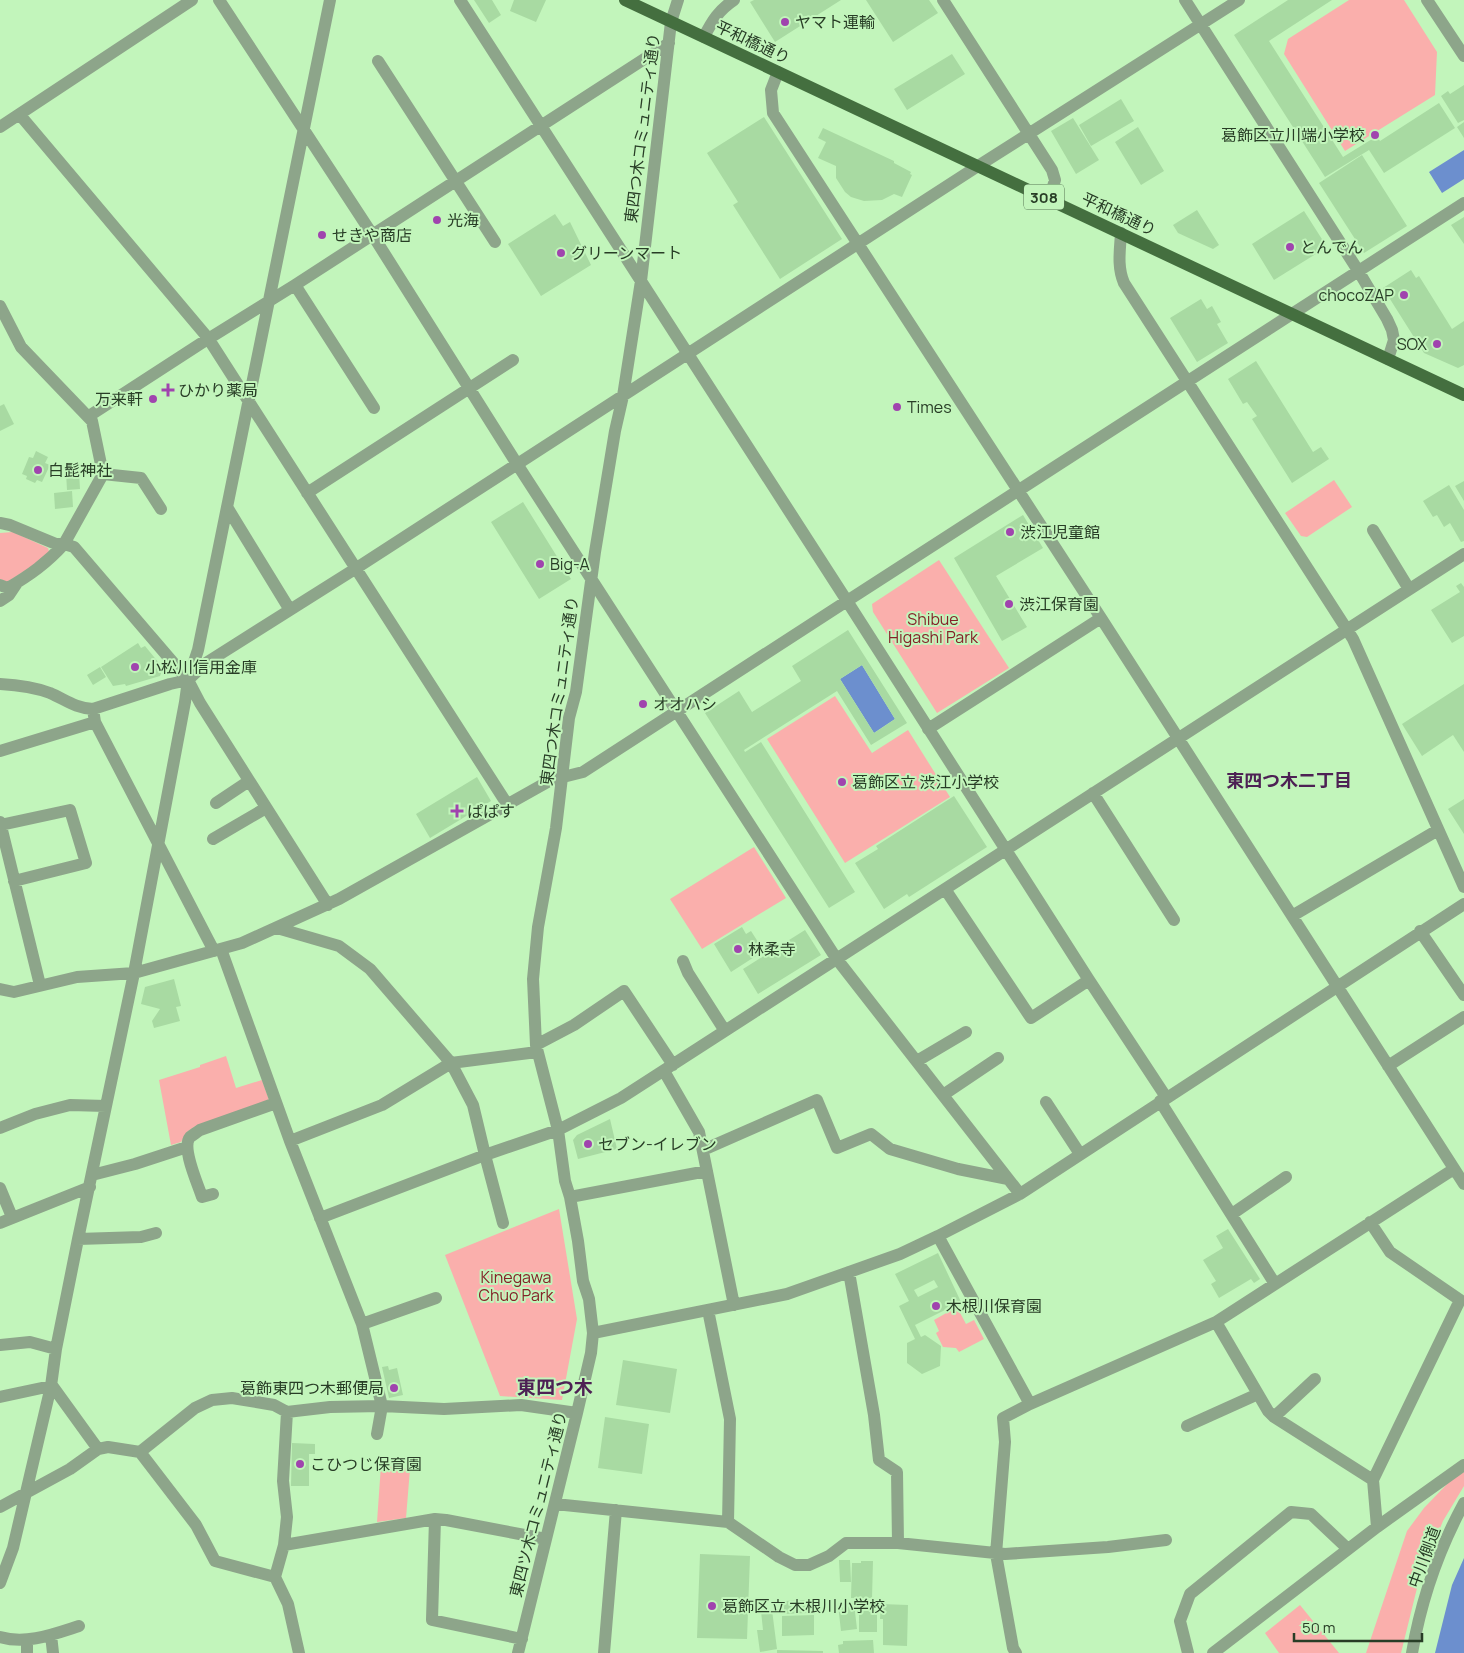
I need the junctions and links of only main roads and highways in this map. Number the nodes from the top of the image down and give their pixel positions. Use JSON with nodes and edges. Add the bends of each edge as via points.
{"nodes":[{"id":1,"x":625,"y":0,"type":"edge"},
{"id":2,"x":1464,"y":395,"type":"edge"}],
"edges":[{"from":1,"to":2,"type":"main road","name":"平和橋通り","number":"308"}]}
